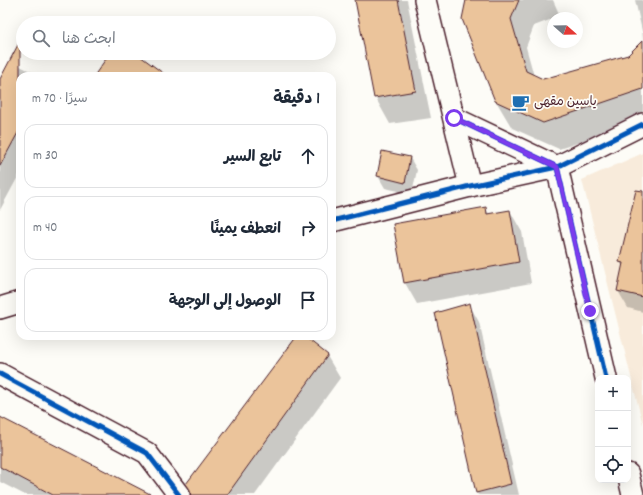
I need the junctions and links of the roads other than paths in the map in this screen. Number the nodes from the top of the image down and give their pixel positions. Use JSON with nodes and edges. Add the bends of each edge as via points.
{"nodes":[{"id":1,"x":425,"y":0,"type":"edge"},
{"id":2,"x":454,"y":118,"type":"junction"},
{"id":3,"x":643,"y":124,"type":"edge"},
{"id":4,"x":557,"y":167,"type":"junction"},
{"id":5,"x":470,"y":186,"type":"junction"},
{"id":6,"x":336,"y":220,"type":"edge"},
{"id":7,"x":16,"y":303,"type":"edge"},
{"id":8,"x":0,"y":308,"type":"edge"},
{"id":9,"x":0,"y":374,"type":"edge"},
{"id":10,"x":605,"y":375,"type":"edge"},
{"id":11,"x":630,"y":483,"type":"edge"},
{"id":12,"x":179,"y":495,"type":"edge"},
{"id":13,"x":633,"y":495,"type":"edge"}],
"edges":[{"from":1,"to":2,"type":"street"},
{"from":2,"to":4,"type":"street"},
{"from":2,"to":5,"type":"street"},
{"from":3,"to":4,"type":"street"},
{"from":4,"to":5,"type":"street"},
{"from":4,"to":10,"type":"street"},
{"from":5,"to":6,"type":"street"},
{"from":7,"to":8,"type":"street"},
{"from":9,"to":12,"type":"street","via":[[147,453]]},
{"from":11,"to":13,"type":"street"}]}
